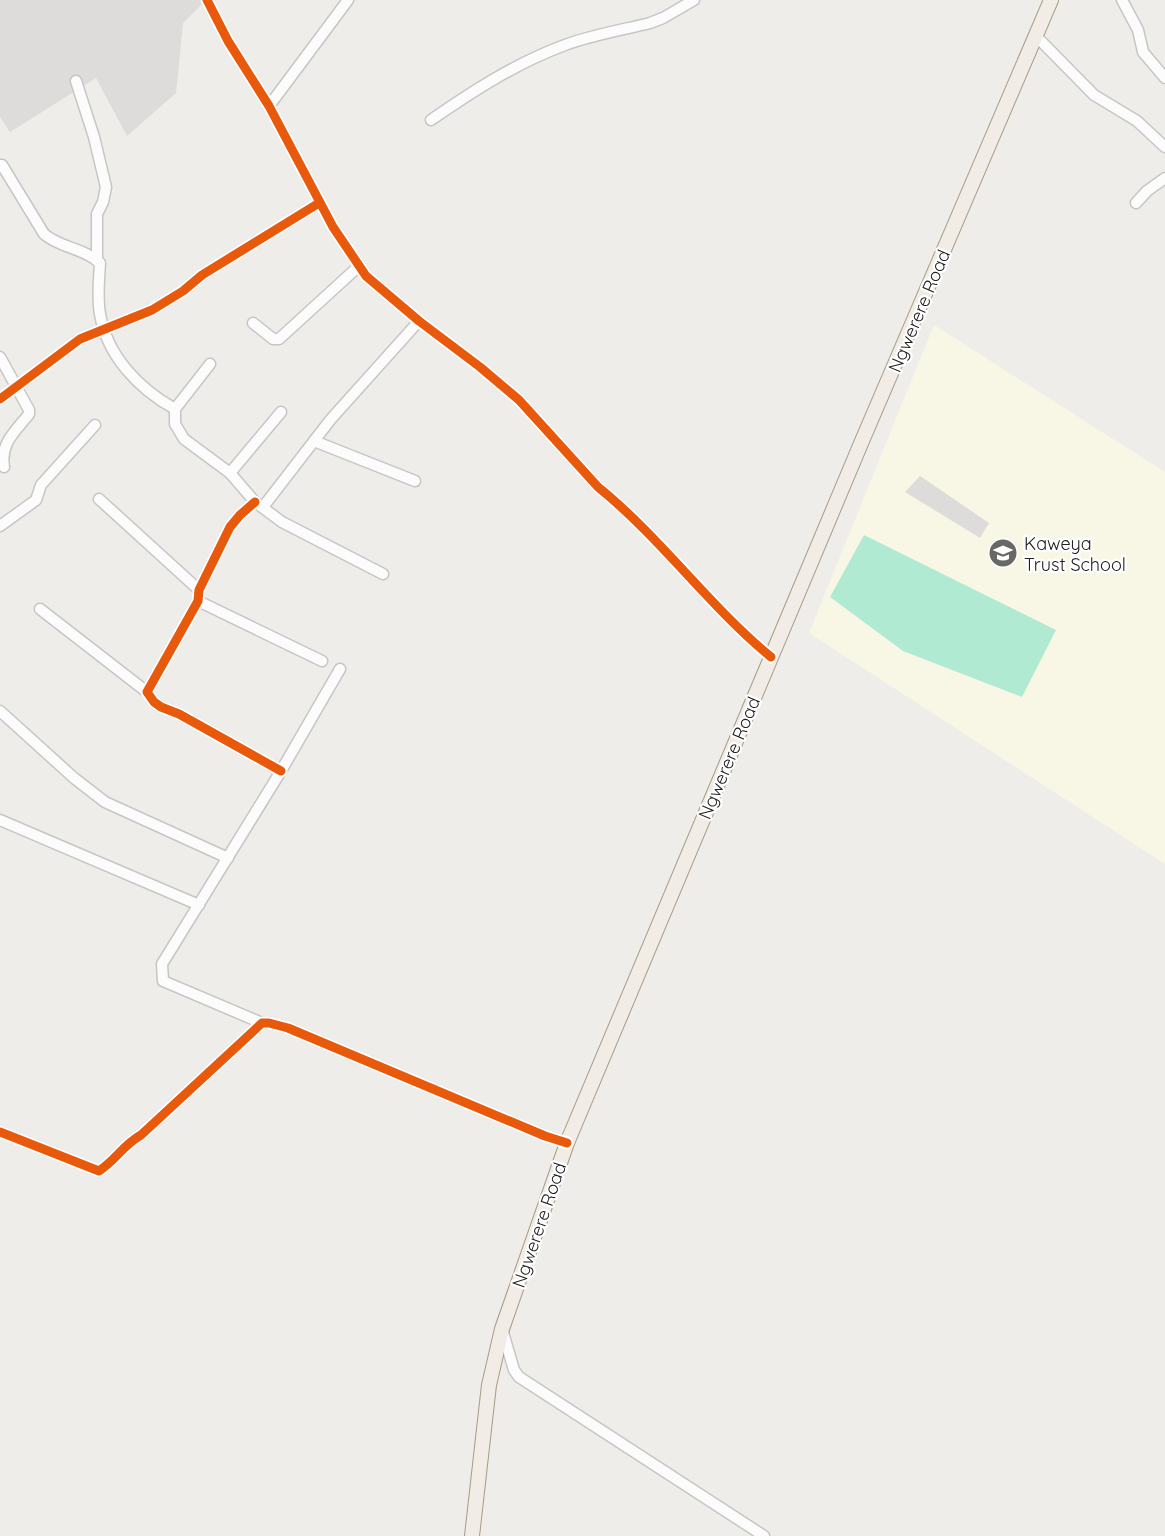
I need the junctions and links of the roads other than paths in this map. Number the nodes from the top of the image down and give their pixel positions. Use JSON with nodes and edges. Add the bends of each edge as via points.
{"nodes":[{"id":1,"x":207,"y":0,"type":"edge"},
{"id":2,"x":348,"y":0,"type":"edge"},
{"id":3,"x":694,"y":0,"type":"edge"},
{"id":4,"x":1051,"y":0,"type":"edge"},
{"id":5,"x":1122,"y":0,"type":"edge"},
{"id":6,"x":1036,"y":36,"type":"junction"},
{"id":7,"x":1165,"y":78,"type":"edge"},
{"id":8,"x":76,"y":81,"type":"dead end"},
{"id":9,"x":269,"y":106,"type":"junction"},
{"id":10,"x":431,"y":120,"type":"dead end"},
{"id":11,"x":1165,"y":147,"type":"edge"},
{"id":12,"x":1,"y":163,"type":"edge"},
{"id":13,"x":1165,"y":178,"type":"edge"},
{"id":14,"x":320,"y":203,"type":"junction"},
{"id":15,"x":1136,"y":203,"type":"dead end"},
{"id":16,"x":97,"y":260,"type":"junction"},
{"id":17,"x":359,"y":266,"type":"junction"},
{"id":18,"x":419,"y":321,"type":"junction"},
{"id":19,"x":253,"y":323,"type":"dead end"},
{"id":20,"x":105,"y":330,"type":"junction"},
{"id":21,"x":0,"y":357,"type":"edge"},
{"id":22,"x":210,"y":364,"type":"dead end"},
{"id":23,"x":17,"y":388,"type":"junction"},
{"id":24,"x":0,"y":399,"type":"edge"},
{"id":25,"x":175,"y":409,"type":"junction"},
{"id":26,"x":281,"y":412,"type":"dead end"},
{"id":27,"x":95,"y":425,"type":"dead end"},
{"id":28,"x":314,"y":441,"type":"junction"},
{"id":29,"x":4,"y":467,"type":"dead end"},
{"id":30,"x":230,"y":473,"type":"junction"},
{"id":31,"x":415,"y":481,"type":"dead end"},
{"id":32,"x":99,"y":499,"type":"dead end"},
{"id":33,"x":259,"y":505,"type":"junction"},
{"id":34,"x":0,"y":526,"type":"edge"},
{"id":35,"x":383,"y":574,"type":"dead end"},
{"id":36,"x":199,"y":595,"type":"junction"},
{"id":37,"x":40,"y":609,"type":"dead end"},
{"id":38,"x":771,"y":657,"type":"junction"},
{"id":39,"x":322,"y":662,"type":"dead end"},
{"id":40,"x":340,"y":669,"type":"dead end"},
{"id":41,"x":147,"y":692,"type":"junction"},
{"id":42,"x":0,"y":711,"type":"edge"},
{"id":43,"x":281,"y":771,"type":"junction"},
{"id":44,"x":0,"y":820,"type":"edge"},
{"id":45,"x":228,"y":858,"type":"junction"},
{"id":46,"x":199,"y":904,"type":"junction"},
{"id":47,"x":262,"y":1023,"type":"junction"},
{"id":48,"x":0,"y":1132,"type":"edge"},
{"id":49,"x":567,"y":1143,"type":"junction"},
{"id":50,"x":502,"y":1329,"type":"junction"},
{"id":51,"x":472,"y":1536,"type":"edge"},
{"id":52,"x":764,"y":1536,"type":"edge"}],
"edges":[{"from":1,"to":9,"type":"street"},
{"from":2,"to":9,"type":"street"},
{"from":3,"to":10,"type":"street","via":[[650,23],[566,45],[530,61],[486,83]]},
{"from":4,"to":6,"type":"main road","name":"Ngwerere Road"},
{"from":5,"to":7,"type":"street","via":[[1138,30],[1143,52]]},
{"from":6,"to":11,"type":"street","via":[[1094,95],[1137,122]]},
{"from":6,"to":38,"type":"main road","name":"Ngwerere Road"},
{"from":8,"to":16,"type":"street","via":[[106,187],[97,214]]},
{"from":9,"to":14,"type":"street"},
{"from":12,"to":16,"type":"street","via":[[44,234]]},
{"from":13,"to":15,"type":"street"},
{"from":14,"to":17,"type":"street"},
{"from":14,"to":20,"type":"street","via":[[202,275],[153,310]]},
{"from":16,"to":20,"type":"street","via":[[100,315]]},
{"from":17,"to":18,"type":"street"},
{"from":17,"to":19,"type":"street","via":[[279,339],[273,339]]},
{"from":18,"to":28,"type":"street"},
{"from":18,"to":38,"type":"street","via":[[519,400],[598,487]]},
{"from":20,"to":23,"type":"street","via":[[74,342]]},
{"from":20,"to":25,"type":"street","via":[[126,370]]},
{"from":21,"to":23,"type":"street"},
{"from":22,"to":25,"type":"street"},
{"from":23,"to":24,"type":"street"},
{"from":23,"to":29,"type":"street","via":[[29,414],[2,448]]},
{"from":25,"to":30,"type":"street","via":[[175,424],[184,439]]},
{"from":26,"to":30,"type":"street"},
{"from":27,"to":34,"type":"street","via":[[41,485],[36,500]]},
{"from":28,"to":31,"type":"street"},
{"from":28,"to":33,"type":"street"},
{"from":30,"to":33,"type":"street"},
{"from":32,"to":36,"type":"street"},
{"from":33,"to":35,"type":"street","via":[[282,522]]},
{"from":33,"to":36,"type":"street","via":[[240,515],[230,527]]},
{"from":36,"to":39,"type":"street"},
{"from":36,"to":41,"type":"street"},
{"from":37,"to":41,"type":"street"},
{"from":38,"to":49,"type":"main road","name":"Ngwerere Road"},
{"from":40,"to":43,"type":"street"},
{"from":41,"to":43,"type":"street","via":[[161,707]]},
{"from":42,"to":45,"type":"street","via":[[105,802]]},
{"from":43,"to":45,"type":"street"},
{"from":44,"to":46,"type":"street"},
{"from":45,"to":46,"type":"street"},
{"from":46,"to":47,"type":"street","via":[[162,964],[163,981]]},
{"from":47,"to":48,"type":"street","via":[[99,1170]]},
{"from":47,"to":49,"type":"street","via":[[288,1028]]},
{"from":49,"to":50,"type":"main road","name":"Ngwerere Road"},
{"from":50,"to":51,"type":"main road","name":"Ngwerere Road","via":[[489,1385]]},
{"from":50,"to":52,"type":"street","via":[[519,1377]]}]}
